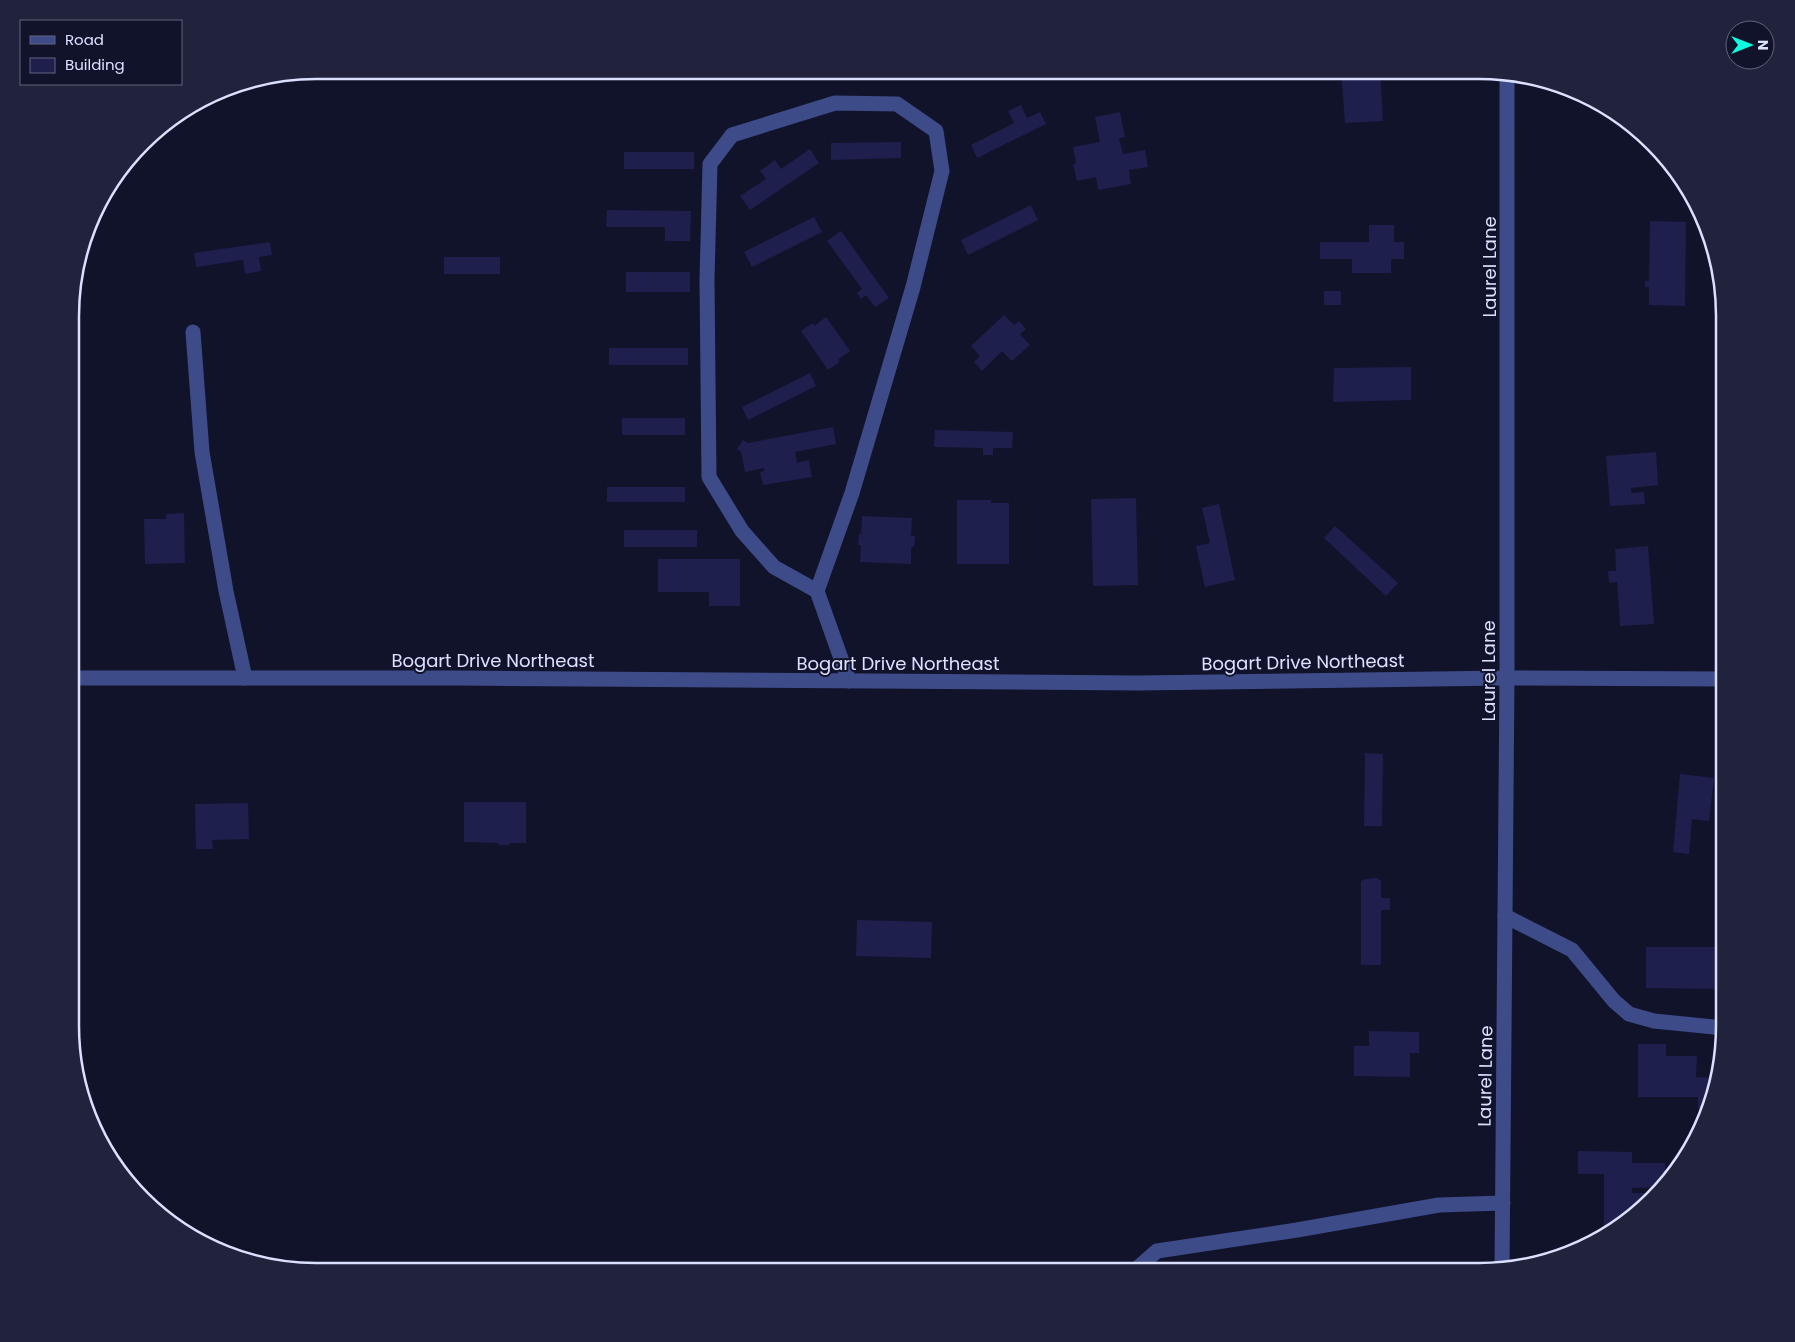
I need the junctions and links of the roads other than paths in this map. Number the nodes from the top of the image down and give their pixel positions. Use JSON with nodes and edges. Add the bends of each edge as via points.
{"nodes":[{"id":1,"x":1507,"y":81,"type":"edge"},
{"id":2,"x":193,"y":332,"type":"dead end"},
{"id":3,"x":817,"y":591,"type":"junction"},
{"id":4,"x":79,"y":678,"type":"edge"},
{"id":5,"x":244,"y":678,"type":"junction"},
{"id":6,"x":1507,"y":678,"type":"junction"},
{"id":7,"x":1716,"y":679,"type":"edge"},
{"id":8,"x":849,"y":681,"type":"junction"},
{"id":9,"x":1505,"y":916,"type":"junction"},
{"id":10,"x":1716,"y":1027,"type":"edge"},
{"id":11,"x":1503,"y":1203,"type":"junction"},
{"id":12,"x":1502,"y":1262,"type":"edge"},
{"id":13,"x":1143,"y":1263,"type":"edge"}],
"edges":[{"from":1,"to":6,"type":"street","name":"Laurel Lane"},
{"from":2,"to":5,"type":"street","via":[[202,452]]},
{"from":3,"to":3,"type":"street","via":[[852,493],[910,296],[942,171],[936,131],[897,104],[836,102],[732,135],[710,164],[707,280],[709,477],[742,531],[774,567]]},
{"from":3,"to":8,"type":"street"},
{"from":4,"to":5,"type":"street","name":"Bogart Drive Northeast"},
{"from":5,"to":8,"type":"street","name":"Bogart Drive Northeast"},
{"from":6,"to":7,"type":"street","name":"Bogart Drive Northeast"},
{"from":6,"to":8,"type":"street","name":"Bogart Drive Northeast","via":[[1138,683]]},
{"from":6,"to":9,"type":"street","name":"Laurel Lane"},
{"from":9,"to":10,"type":"street","via":[[1572,950],[1614,1001],[1629,1014],[1654,1022]]},
{"from":9,"to":11,"type":"street","name":"Laurel Lane"},
{"from":11,"to":12,"type":"street","name":"Laurel Lane"},
{"from":11,"to":13,"type":"street","via":[[1439,1205],[1157,1251]]}]}
